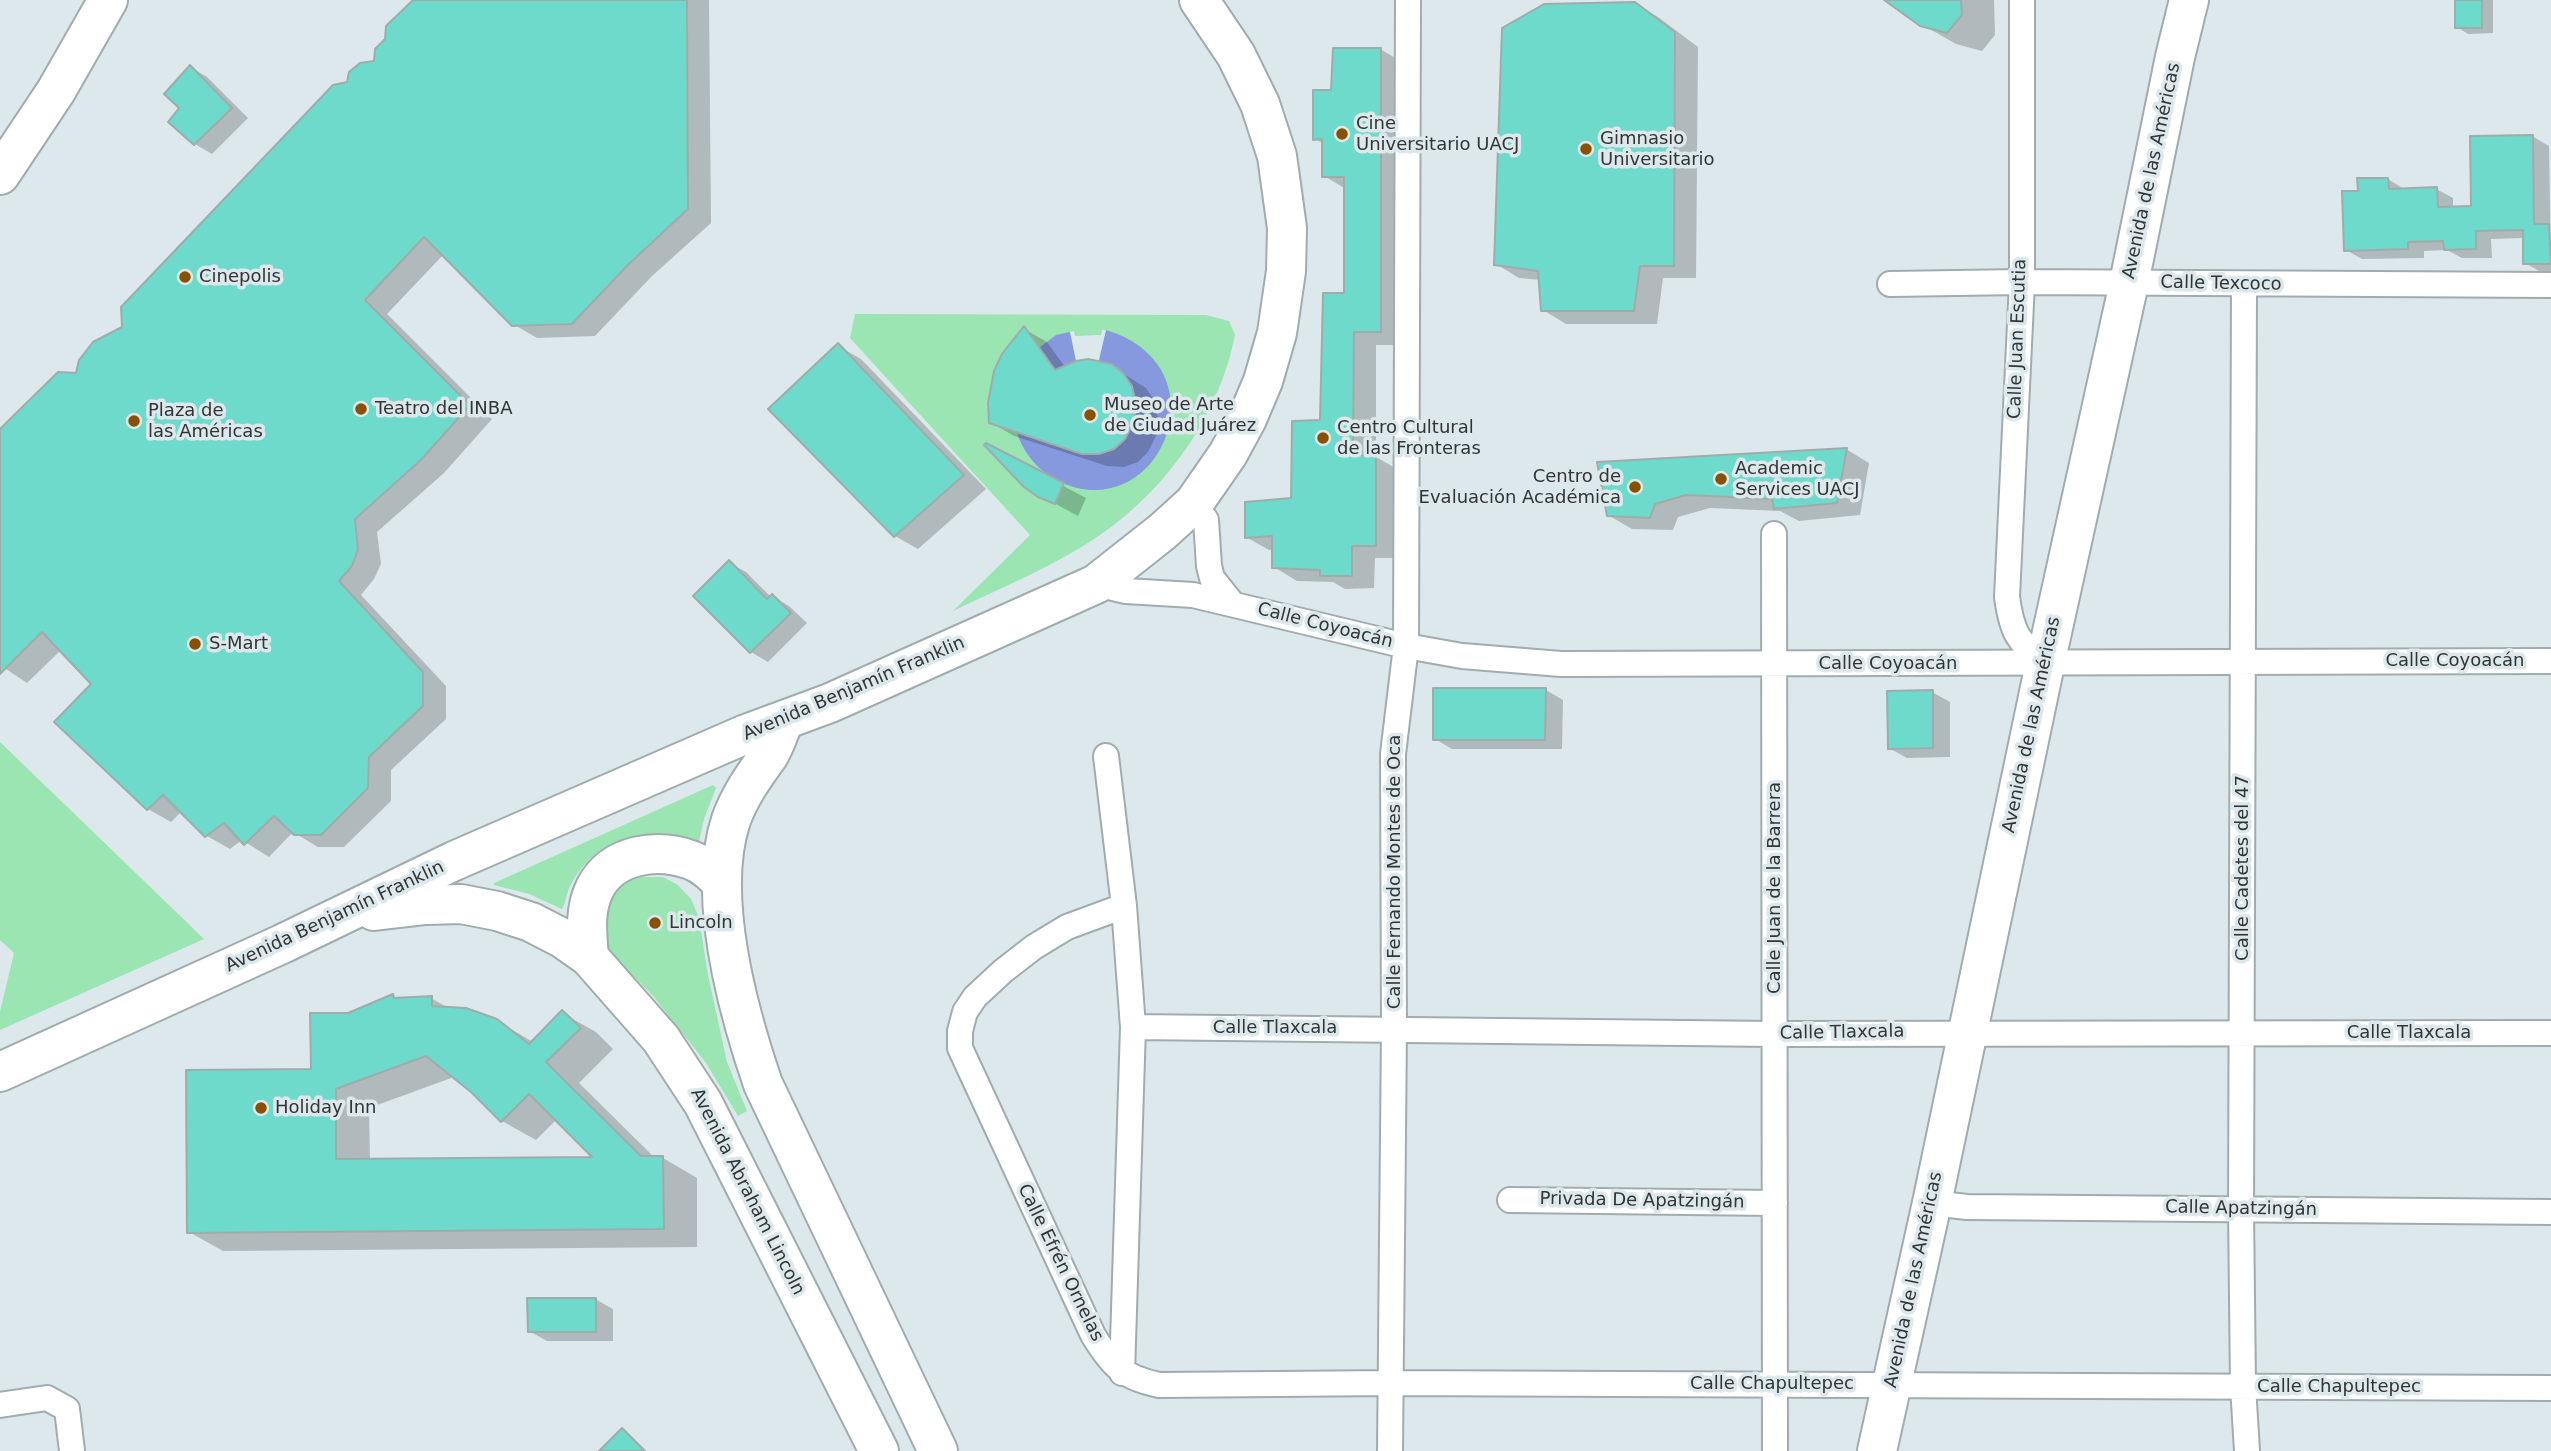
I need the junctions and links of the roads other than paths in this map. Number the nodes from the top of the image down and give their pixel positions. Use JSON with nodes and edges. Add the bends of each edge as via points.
{"nodes":[{"id":1,"x":108,"y":0,"type":"edge"},
{"id":2,"x":1199,"y":0,"type":"edge"},
{"id":3,"x":1408,"y":0,"type":"edge"},
{"id":4,"x":2022,"y":0,"type":"edge"},
{"id":5,"x":2189,"y":0,"type":"edge"},
{"id":6,"x":0,"y":175,"type":"edge"},
{"id":7,"x":2022,"y":282,"type":"junction"},
{"id":8,"x":2129,"y":283,"type":"junction"},
{"id":9,"x":1891,"y":284,"type":"dead end"},
{"id":10,"x":2244,"y":285,"type":"junction"},
{"id":11,"x":2551,"y":285,"type":"edge"},
{"id":12,"x":1195,"y":503,"type":"junction"},
{"id":13,"x":1774,"y":534,"type":"dead end"},
{"id":14,"x":1096,"y":584,"type":"junction"},
{"id":15,"x":1232,"y":603,"type":"junction"},
{"id":16,"x":1406,"y":646,"type":"junction"},
{"id":17,"x":2551,"y":661,"type":"edge"},
{"id":18,"x":2244,"y":662,"type":"junction"},
{"id":19,"x":2045,"y":664,"type":"junction"},
{"id":20,"x":1775,"y":665,"type":"junction"},
{"id":21,"x":784,"y":720,"type":"junction"},
{"id":22,"x":1106,"y":756,"type":"dead end"},
{"id":23,"x":722,"y":883,"type":"junction"},
{"id":24,"x":1124,"y":906,"type":"junction"},
{"id":25,"x":343,"y":914,"type":"junction"},
{"id":26,"x":589,"y":957,"type":"junction"},
{"id":27,"x":1133,"y":1027,"type":"junction"},
{"id":28,"x":1394,"y":1029,"type":"junction"},
{"id":29,"x":1966,"y":1033,"type":"junction"},
{"id":30,"x":2243,"y":1033,"type":"junction"},
{"id":31,"x":2551,"y":1033,"type":"edge"},
{"id":32,"x":1775,"y":1034,"type":"junction"},
{"id":33,"x":0,"y":1072,"type":"edge"},
{"id":34,"x":1510,"y":1200,"type":"dead end"},
{"id":35,"x":1775,"y":1203,"type":"junction"},
{"id":36,"x":1932,"y":1203,"type":"junction"},
{"id":37,"x":2241,"y":1209,"type":"junction"},
{"id":38,"x":2551,"y":1212,"type":"edge"},
{"id":39,"x":1122,"y":1373,"type":"junction"},
{"id":40,"x":1391,"y":1383,"type":"junction"},
{"id":41,"x":1892,"y":1384,"type":"junction"},
{"id":42,"x":1776,"y":1385,"type":"junction"},
{"id":43,"x":2243,"y":1386,"type":"junction"},
{"id":44,"x":2551,"y":1388,"type":"edge"},
{"id":45,"x":0,"y":1405,"type":"edge"},
{"id":46,"x":72,"y":1451,"type":"edge"},
{"id":47,"x":879,"y":1451,"type":"edge"},
{"id":48,"x":938,"y":1451,"type":"edge"},
{"id":49,"x":1390,"y":1451,"type":"edge"},
{"id":50,"x":1775,"y":1451,"type":"edge"},
{"id":51,"x":1877,"y":1451,"type":"edge"},
{"id":52,"x":2247,"y":1451,"type":"edge"}],
"edges":[{"from":1,"to":6,"type":"main road","via":[[56,91]]},
{"from":2,"to":12,"type":"main road","name":"Avenida Benjamín Franklin","via":[[1236,55],[1260,104],[1277,156],[1287,228],[1277,333],[1263,381],[1228,454]]},
{"from":3,"to":16,"type":"street","name":"Calle Fernando Montes de Oca"},
{"from":4,"to":7,"type":"street","name":"Calle Juan Escutia"},
{"from":5,"to":8,"type":"main road","name":"Avenida de las Américas"},
{"from":7,"to":8,"type":"street","name":"Calle Texcoco"},
{"from":7,"to":9,"type":"street","name":"Calle Texcoco"},
{"from":7,"to":19,"type":"street","name":"Calle Juan Escutia","via":[[2007,597],[2020,641]]},
{"from":8,"to":10,"type":"street","name":"Calle Texcoco"},
{"from":8,"to":19,"type":"main road","name":"Avenida de las Américas"},
{"from":10,"to":11,"type":"street","name":"Calle Texcoco"},
{"from":10,"to":18,"type":"street","name":"Calle Cadetes del 47"},
{"from":12,"to":14,"type":"main road","name":"Avenida Benjamín Franklin"},
{"from":12,"to":15,"type":"street","name":"Calle Coyoacán","via":[[1206,520],[1212,578]]},
{"from":13,"to":20,"type":"street","name":"Calle Juan de la Barrera"},
{"from":14,"to":15,"type":"street","name":"Calle Coyoacán"},
{"from":14,"to":21,"type":"main road","name":"Avenida Benjamín Franklin"},
{"from":15,"to":16,"type":"street","name":"Calle Coyoacán"},
{"from":16,"to":20,"type":"street","name":"Calle Coyoacán","via":[[1561,664]]},
{"from":16,"to":28,"type":"street","name":"Calle Fernando Montes de Oca","via":[[1392,754]]},
{"from":17,"to":18,"type":"street","name":"Calle Coyoacán"},
{"from":18,"to":19,"type":"street","name":"Calle Coyoacán"},
{"from":18,"to":30,"type":"street","name":"Calle Cadetes del 47"},
{"from":19,"to":20,"type":"street","name":"Calle Coyoacán"},
{"from":19,"to":29,"type":"main road","name":"Avenida de las Américas"},
{"from":20,"to":32,"type":"street","name":"Calle Juan de la Barrera"},
{"from":21,"to":23,"type":"main road","via":[[731,820]]},
{"from":21,"to":25,"type":"main road","name":"Avenida Benjamín Franklin","via":[[454,861]]},
{"from":22,"to":24,"type":"street","name":"Calle Efrén Ornelas"},
{"from":23,"to":26,"type":"main road","via":[[700,865],[669,854],[646,854],[622,862],[607,871],[589,904]]},
{"from":23,"to":48,"type":"main road","via":[[733,977],[763,1084]]},
{"from":24,"to":27,"type":"street","name":"Calle Efrén Ornelas"},
{"from":24,"to":39,"type":"street","name":"Calle Efrén Ornelas","via":[[1067,927],[1034,947],[975,997],[960,1031],[960,1048],[971,1075],[1093,1335]]},
{"from":25,"to":26,"type":"main road","name":"Avenida Abraham Lincoln","via":[[461,904],[531,922]]},
{"from":25,"to":33,"type":"main road","name":"Avenida Benjamín Franklin"},
{"from":26,"to":47,"type":"main road","name":"Avenida Abraham Lincoln","via":[[661,1039],[704,1103]]},
{"from":27,"to":28,"type":"street","name":"Calle Tlaxcala"},
{"from":27,"to":39,"type":"street","name":"Calle Efrén Ornelas"},
{"from":28,"to":32,"type":"street","name":"Calle Tlaxcala"},
{"from":28,"to":40,"type":"street","name":"Calle Fernando Montes de Oca"},
{"from":29,"to":30,"type":"street","name":"Calle Tlaxcala"},
{"from":29,"to":32,"type":"street","name":"Calle Tlaxcala"},
{"from":29,"to":36,"type":"main road","name":"Avenida de las Américas"},
{"from":30,"to":31,"type":"street","name":"Calle Tlaxcala"},
{"from":30,"to":37,"type":"street","name":"Calle Cadetes del 47"},
{"from":32,"to":35,"type":"street","name":"Calle Juan de la Barrera"},
{"from":34,"to":35,"type":"street","name":"Privada De Apatzingán"},
{"from":35,"to":42,"type":"street","name":"Calle Juan de la Barrera"},
{"from":36,"to":37,"type":"street","name":"Calle Apatzingán"},
{"from":36,"to":41,"type":"main road","name":"Avenida de las Américas"},
{"from":37,"to":38,"type":"street","name":"Calle Apatzingán"},
{"from":37,"to":43,"type":"street","name":"Calle Cadetes del 47"},
{"from":39,"to":40,"type":"street","name":"Calle Chapultepec","via":[[1159,1384]]},
{"from":40,"to":42,"type":"street","name":"Calle Chapultepec"},
{"from":40,"to":49,"type":"street","name":"Calle Fernando Montes de Oca"},
{"from":41,"to":42,"type":"street","name":"Calle Chapultepec"},
{"from":41,"to":43,"type":"street","name":"Calle Chapultepec"},
{"from":41,"to":51,"type":"main road","name":"Avenida de las Américas"},
{"from":42,"to":50,"type":"street","name":"Calle Juan de la Barrera"},
{"from":43,"to":44,"type":"street","name":"Calle Chapultepec"},
{"from":43,"to":52,"type":"street","name":"Calle Cadetes del 47"},
{"from":45,"to":46,"type":"street","via":[[47,1398],[66,1409]]}]}
